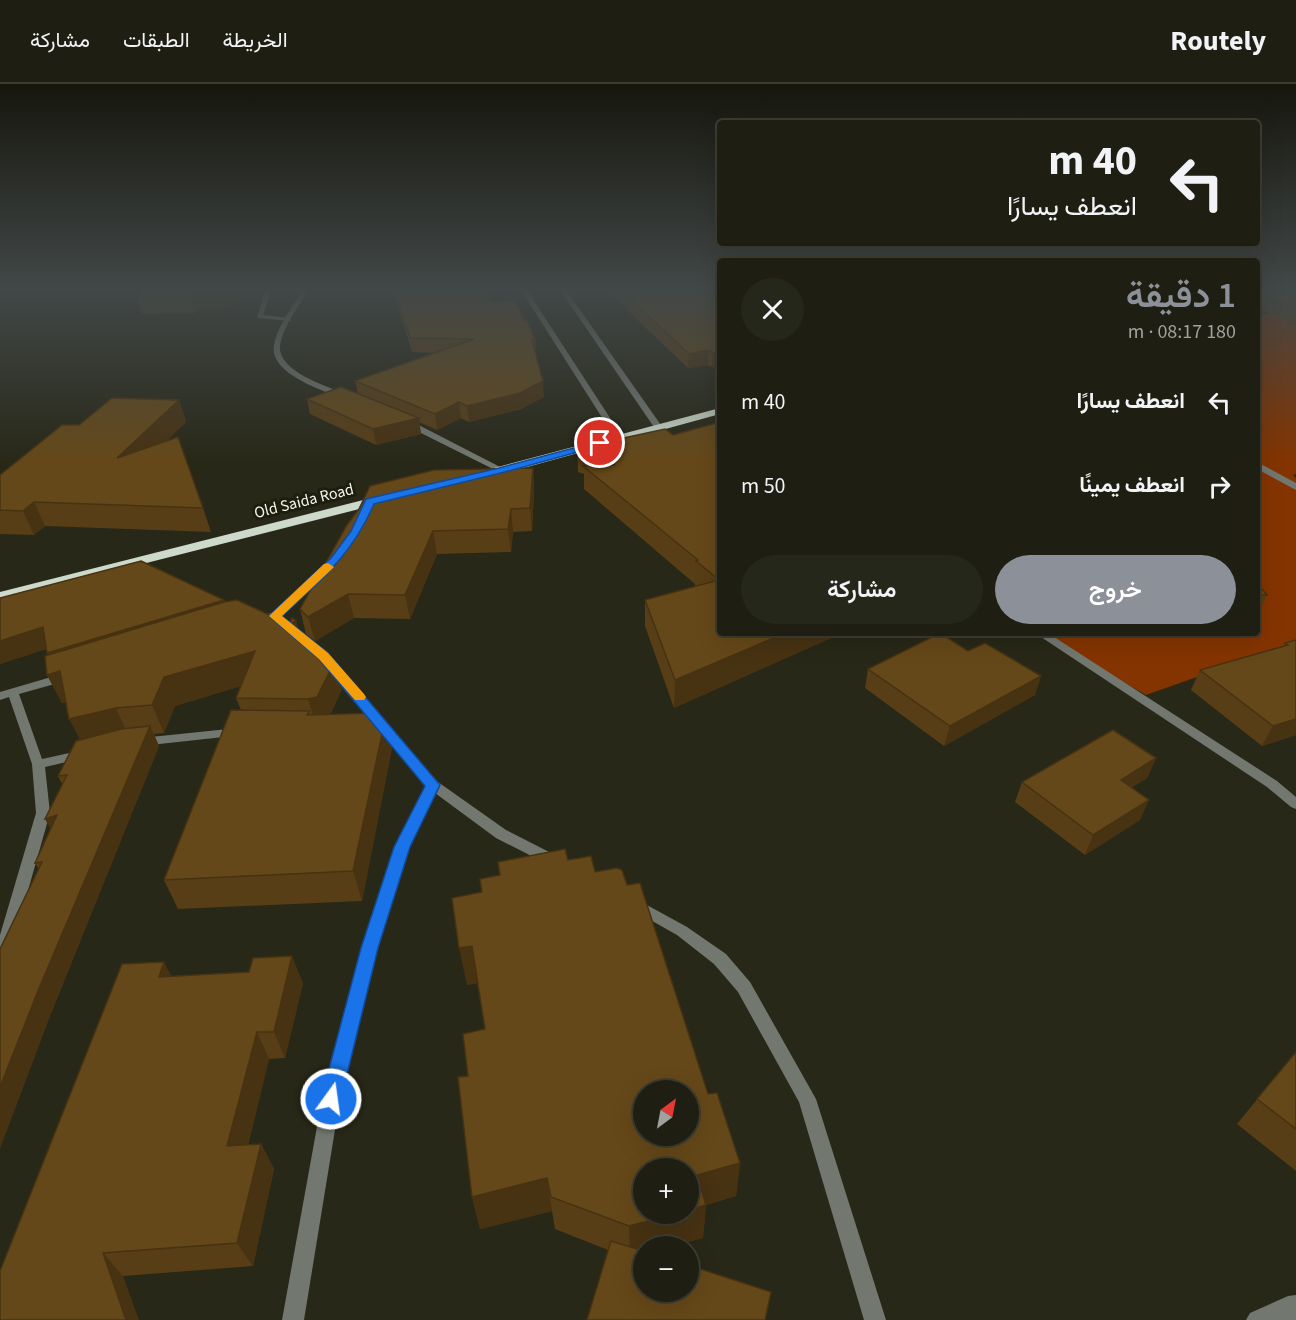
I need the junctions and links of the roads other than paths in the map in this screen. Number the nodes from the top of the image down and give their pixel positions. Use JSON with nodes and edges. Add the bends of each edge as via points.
{"nodes":[{"id":1,"x":276,"y":348,"type":"edge"},
{"id":2,"x":561,"y":348,"type":"edge"},
{"id":3,"x":603,"y":348,"type":"edge"},
{"id":4,"x":351,"y":399,"type":"edge"},
{"id":5,"x":717,"y":412,"type":"edge"},
{"id":6,"x":393,"y":416,"type":"edge"},
{"id":7,"x":659,"y":428,"type":"junction"},
{"id":8,"x":619,"y":438,"type":"junction"},
{"id":9,"x":1260,"y":467,"type":"edge"},
{"id":10,"x":501,"y":470,"type":"junction"},
{"id":11,"x":469,"y":478,"type":"edge"},
{"id":12,"x":1296,"y":487,"type":"edge"},
{"id":13,"x":392,"y":496,"type":"edge"},
{"id":14,"x":335,"y":561,"type":"edge"},
{"id":15,"x":0,"y":596,"type":"edge"},
{"id":16,"x":275,"y":616,"type":"junction"},
{"id":17,"x":242,"y":622,"type":"edge"},
{"id":18,"x":291,"y":629,"type":"edge"},
{"id":19,"x":1045,"y":636,"type":"edge"},
{"id":20,"x":315,"y":649,"type":"edge"},
{"id":21,"x":78,"y":672,"type":"edge"},
{"id":22,"x":6,"y":695,"type":"edge"},
{"id":23,"x":376,"y":716,"type":"junction"},
{"id":24,"x":356,"y":722,"type":"edge"},
{"id":25,"x":246,"y":733,"type":"edge"},
{"id":26,"x":130,"y":743,"type":"edge"},
{"id":27,"x":96,"y":751,"type":"edge"},
{"id":28,"x":38,"y":764,"type":"junction"},
{"id":29,"x":433,"y":785,"type":"junction"},
{"id":30,"x":1296,"y":804,"type":"edge"},
{"id":31,"x":563,"y":866,"type":"edge"},
{"id":32,"x":624,"y":898,"type":"edge"},
{"id":33,"x":0,"y":961,"type":"edge"},
{"id":34,"x":1293,"y":1310,"type":"edge"},
{"id":35,"x":293,"y":1320,"type":"edge"},
{"id":36,"x":875,"y":1320,"type":"edge"},
{"id":37,"x":1257,"y":1320,"type":"edge"}],
"edges":[{"from":1,"to":4,"type":"street","via":[[278,358],[300,378]]},
{"from":2,"to":8,"type":"street"},
{"from":3,"to":7,"type":"street"},
{"from":5,"to":7,"type":"highway"},
{"from":6,"to":10,"type":"street"},
{"from":7,"to":8,"type":"highway"},
{"from":8,"to":10,"type":"highway"},
{"from":9,"to":12,"type":"street"},
{"from":10,"to":11,"type":"highway"},
{"from":13,"to":15,"type":"highway","name":"Old Saida Road","via":[[367,507]]},
{"from":14,"to":16,"type":"street"},
{"from":16,"to":17,"type":"street"},
{"from":16,"to":18,"type":"street"},
{"from":19,"to":30,"type":"street","via":[[1253,771]]},
{"from":20,"to":23,"type":"street"},
{"from":21,"to":22,"type":"street"},
{"from":22,"to":28,"type":"street"},
{"from":23,"to":24,"type":"street"},
{"from":23,"to":29,"type":"street"},
{"from":25,"to":26,"type":"street"},
{"from":27,"to":28,"type":"street"},
{"from":28,"to":33,"type":"street","via":[[43,813]]},
{"from":29,"to":31,"type":"street","via":[[501,834]]},
{"from":29,"to":35,"type":"street","via":[[402,847],[369,948],[331,1099]]},
{"from":32,"to":36,"type":"street","via":[[682,931],[720,959],[744,987],[807,1100]]},
{"from":34,"to":37,"type":"street"}]}
